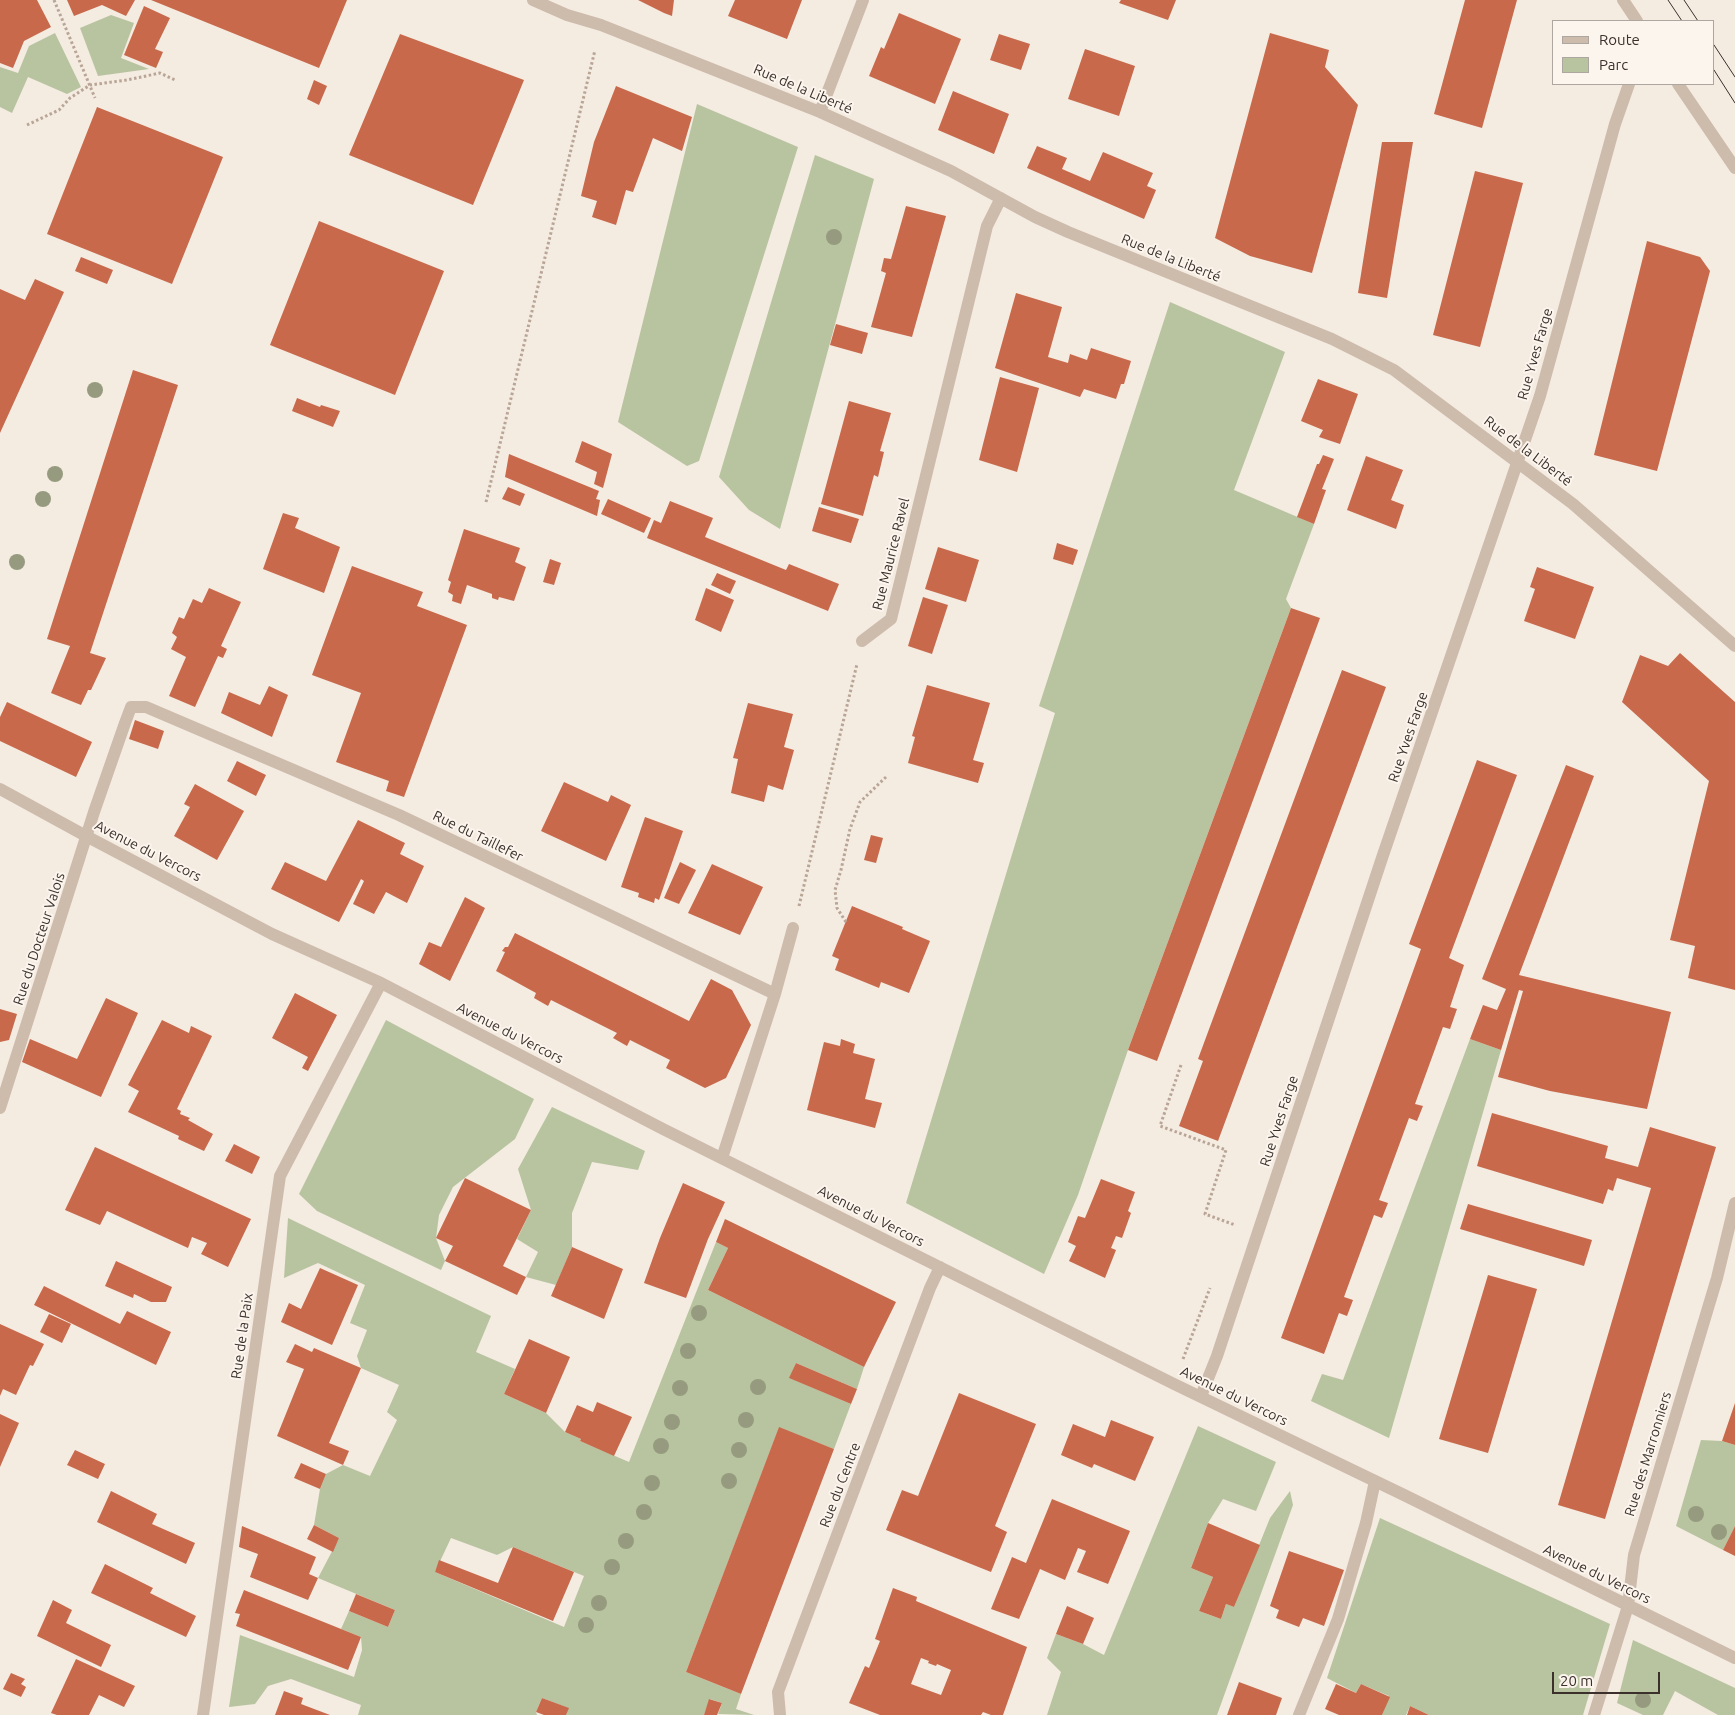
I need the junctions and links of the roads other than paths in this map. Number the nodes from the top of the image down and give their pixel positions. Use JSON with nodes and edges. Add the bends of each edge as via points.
{"nodes":[{"id":1,"x":533,"y":0,"type":"edge"},
{"id":2,"x":863,"y":0,"type":"edge"},
{"id":3,"x":1625,"y":0,"type":"edge"},
{"id":4,"x":1636,"y":20,"type":"edge"},
{"id":5,"x":1629,"y":85,"type":"edge"},
{"id":6,"x":1679,"y":85,"type":"edge"},
{"id":7,"x":820,"y":112,"type":"junction"},
{"id":8,"x":1735,"y":168,"type":"edge"},
{"id":9,"x":1000,"y":198,"type":"junction"},
{"id":10,"x":1516,"y":461,"type":"junction"},
{"id":11,"x":862,"y":641,"type":"road end"},
{"id":12,"x":1735,"y":646,"type":"edge"},
{"id":13,"x":0,"y":788,"type":"edge"},
{"id":14,"x":86,"y":836,"type":"junction"},
{"id":15,"x":793,"y":928,"type":"road end"},
{"id":16,"x":381,"y":983,"type":"junction"},
{"id":17,"x":775,"y":994,"type":"junction"},
{"id":18,"x":0,"y":1108,"type":"edge"},
{"id":19,"x":722,"y":1158,"type":"junction"},
{"id":20,"x":1735,"y":1203,"type":"edge"},
{"id":21,"x":940,"y":1267,"type":"junction"},
{"id":22,"x":1201,"y":1396,"type":"junction"},
{"id":23,"x":1374,"y":1481,"type":"junction"},
{"id":24,"x":1628,"y":1606,"type":"junction"},
{"id":25,"x":1735,"y":1658,"type":"edge"},
{"id":26,"x":203,"y":1715,"type":"edge"},
{"id":27,"x":780,"y":1715,"type":"edge"},
{"id":28,"x":1299,"y":1715,"type":"edge"},
{"id":29,"x":1594,"y":1715,"type":"edge"}],
"edges":[{"from":1,"to":7,"type":"street","name":"Rue de la Liberté"},
{"from":2,"to":7,"type":"street"},
{"from":3,"to":4,"type":"street"},
{"from":5,"to":10,"type":"street","name":"Rue Yves Farge","via":[[1540,396]]},
{"from":6,"to":8,"type":"street"},
{"from":7,"to":9,"type":"street","name":"Rue de la Liberté","via":[[951,171]]},
{"from":9,"to":10,"type":"street","name":"Rue de la Liberté","via":[[1035,218],[1332,339],[1394,370]]},
{"from":9,"to":11,"type":"street","name":"Rue Maurice Ravel","via":[[987,226],[891,619]]},
{"from":10,"to":12,"type":"street","name":"Rue de la Liberté","via":[[1573,504]]},
{"from":10,"to":22,"type":"street","name":"Rue Yves Farge"},
{"from":13,"to":14,"type":"street","name":"Avenue du Vercors"},
{"from":14,"to":16,"type":"street","name":"Avenue du Vercors","via":[[272,934]]},
{"from":14,"to":17,"type":"street","name":"Rue du Taillefer","via":[[131,707],[146,707],[398,815]]},
{"from":14,"to":18,"type":"street","name":"Rue du Docteur Valois"},
{"from":15,"to":17,"type":"street"},
{"from":16,"to":19,"type":"street","name":"Avenue du Vercors"},
{"from":16,"to":26,"type":"street","name":"Rue de la Paix","via":[[280,1176]]},
{"from":17,"to":19,"type":"street"},
{"from":19,"to":21,"type":"street","name":"Avenue du Vercors"},
{"from":20,"to":24,"type":"street","name":"Rue des Marronniers","via":[[1717,1278],[1634,1555]]},
{"from":21,"to":22,"type":"street","name":"Avenue du Vercors"},
{"from":21,"to":27,"type":"street","name":"Rue du Centre","via":[[778,1692]]},
{"from":22,"to":23,"type":"street","name":"Avenue du Vercors"},
{"from":23,"to":24,"type":"street","name":"Avenue du Vercors"},
{"from":23,"to":28,"type":"street","via":[[1366,1523],[1338,1619]]},
{"from":24,"to":25,"type":"street","name":"Avenue du Vercors"},
{"from":24,"to":29,"type":"street","name":"Rue des Marronniers"}]}
